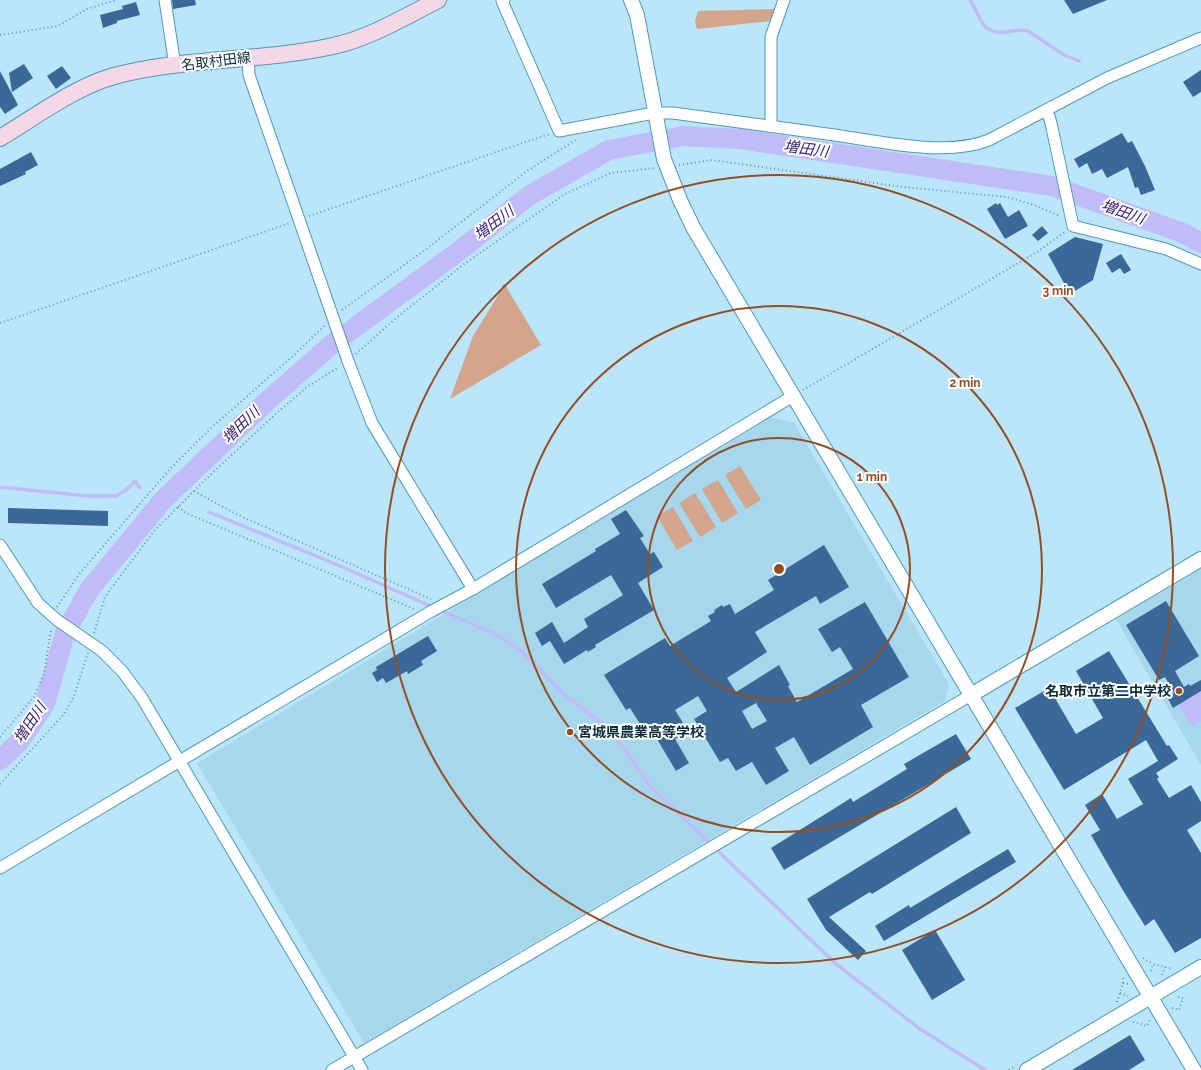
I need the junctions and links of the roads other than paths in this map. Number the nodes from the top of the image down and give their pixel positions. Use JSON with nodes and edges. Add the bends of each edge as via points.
{"nodes":[{"id":1,"x":165,"y":0,"type":"edge"},
{"id":2,"x":438,"y":0,"type":"edge"},
{"id":3,"x":504,"y":0,"type":"edge"},
{"id":4,"x":631,"y":0,"type":"edge"},
{"id":5,"x":784,"y":0,"type":"edge"},
{"id":6,"x":1201,"y":38,"type":"edge"},
{"id":7,"x":175,"y":66,"type":"junction"},
{"id":8,"x":248,"y":66,"type":"junction"},
{"id":9,"x":1046,"y":110,"type":"junction"},
{"id":10,"x":656,"y":120,"type":"junction"},
{"id":11,"x":771,"y":126,"type":"junction"},
{"id":12,"x":0,"y":138,"type":"edge"},
{"id":13,"x":1201,"y":264,"type":"edge"},
{"id":14,"x":793,"y":396,"type":"junction"},
{"id":15,"x":0,"y":545,"type":"edge"},
{"id":16,"x":1201,"y":559,"type":"edge"},
{"id":17,"x":473,"y":589,"type":"junction"},
{"id":18,"x":971,"y":695,"type":"junction"},
{"id":19,"x":179,"y":761,"type":"junction"},
{"id":20,"x":0,"y":868,"type":"edge"},
{"id":21,"x":1201,"y":967,"type":"edge"},
{"id":22,"x":1151,"y":997,"type":"junction"},
{"id":23,"x":355,"y":1057,"type":"junction"},
{"id":24,"x":332,"y":1070,"type":"edge"},
{"id":25,"x":362,"y":1070,"type":"edge"},
{"id":26,"x":1027,"y":1070,"type":"edge"},
{"id":27,"x":1194,"y":1070,"type":"edge"}],
"edges":[{"from":1,"to":7,"type":"street"},
{"from":2,"to":8,"type":"main road","name":"名取村田線","via":[[352,41]]},
{"from":3,"to":10,"type":"street","via":[[502,1],[559,131]]},
{"from":4,"to":10,"type":"street","via":[[637,15]]},
{"from":5,"to":11,"type":"street","via":[[771,37]]},
{"from":6,"to":9,"type":"street","via":[[1107,78]]},
{"from":7,"to":8,"type":"main road","name":"名取村田線"},
{"from":7,"to":12,"type":"main road","name":"名取村田線","via":[[113,76],[93,84]]},
{"from":8,"to":17,"type":"street","via":[[372,423]]},
{"from":9,"to":11,"type":"street","via":[[989,140],[961,148],[914,146]]},
{"from":9,"to":13,"type":"street","via":[[1072,221],[1166,249]]},
{"from":10,"to":11,"type":"street","via":[[673,113]]},
{"from":10,"to":14,"type":"street","via":[[665,163],[694,229]]},
{"from":14,"to":17,"type":"street"},
{"from":14,"to":18,"type":"street"},
{"from":15,"to":19,"type":"street","via":[[38,603],[102,651],[122,670],[142,698]]},
{"from":16,"to":18,"type":"street"},
{"from":17,"to":19,"type":"street","via":[[428,613]]},
{"from":18,"to":22,"type":"street"},
{"from":18,"to":23,"type":"street"},
{"from":19,"to":20,"type":"street"},
{"from":19,"to":23,"type":"street"},
{"from":21,"to":22,"type":"street"},
{"from":22,"to":26,"type":"street"},
{"from":22,"to":27,"type":"street"},
{"from":23,"to":24,"type":"street"},
{"from":23,"to":25,"type":"street"}]}
